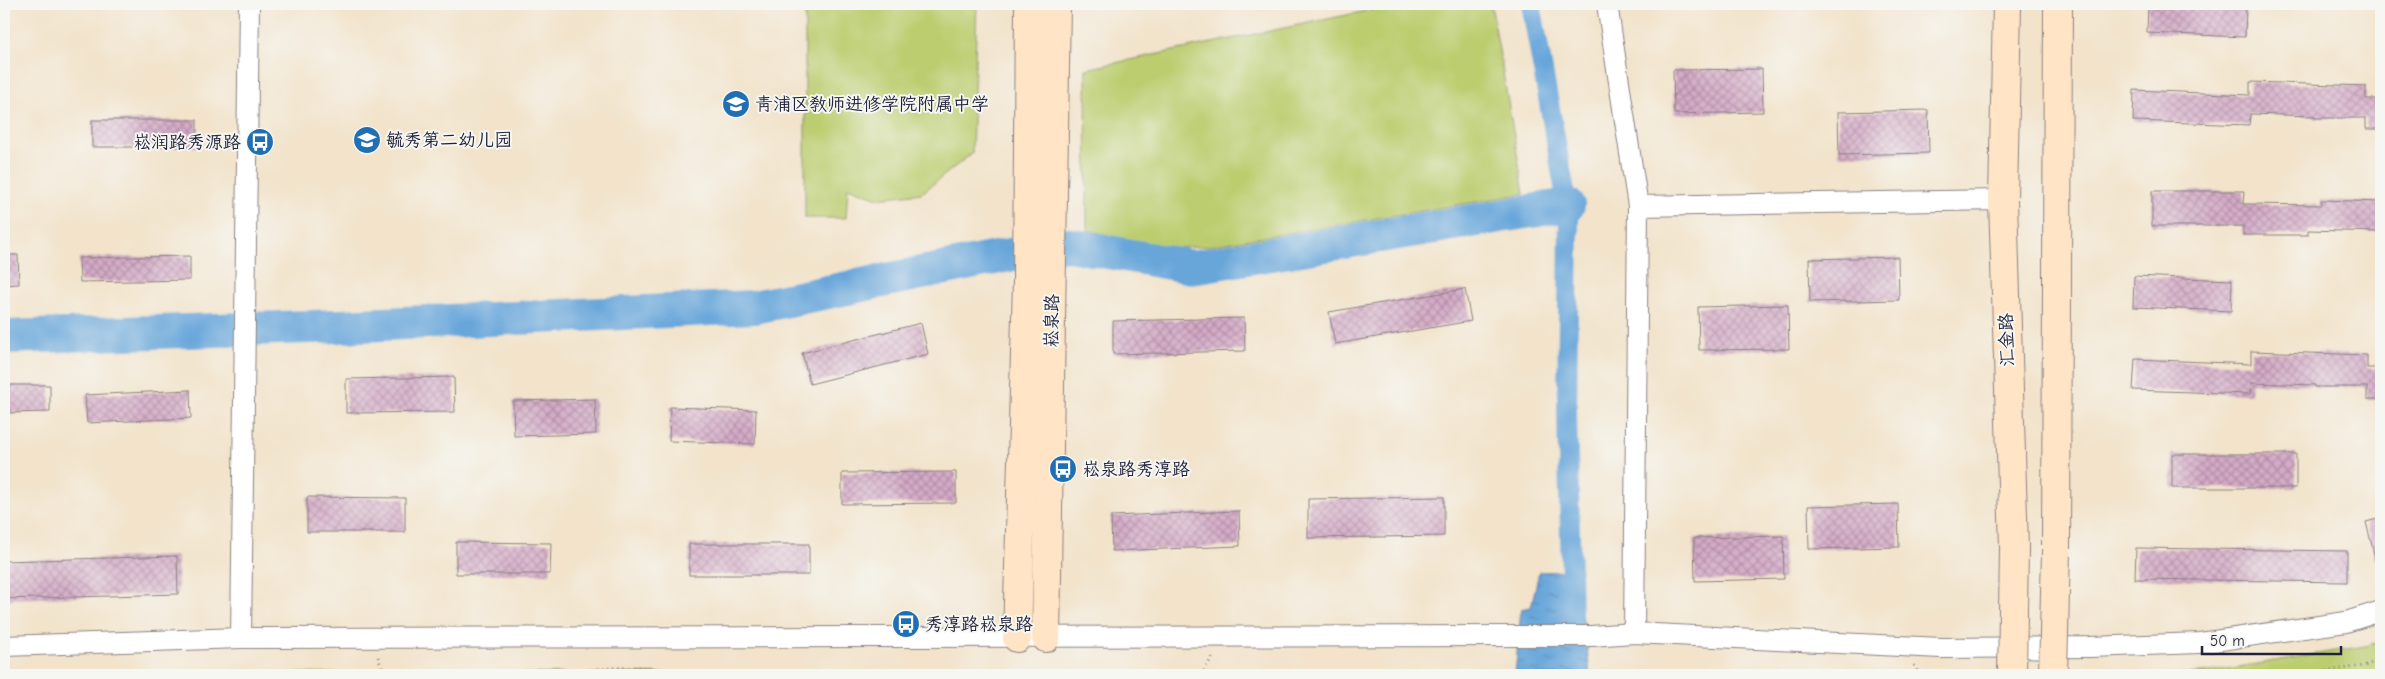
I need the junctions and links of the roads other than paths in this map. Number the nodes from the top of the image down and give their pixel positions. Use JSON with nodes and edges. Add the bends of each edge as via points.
{"nodes":[{"id":1,"x":249,"y":4,"type":"edge"},
{"id":2,"x":1029,"y":4,"type":"edge"},
{"id":3,"x":1056,"y":4,"type":"edge"},
{"id":4,"x":1607,"y":4,"type":"edge"},
{"id":5,"x":2007,"y":4,"type":"edge"},
{"id":6,"x":2058,"y":4,"type":"edge"},
{"id":7,"x":2003,"y":200,"type":"junction"},
{"id":8,"x":1638,"y":206,"type":"junction"},
{"id":9,"x":1040,"y":221,"type":"junction"},
{"id":10,"x":1040,"y":279,"type":"junction"},
{"id":11,"x":2381,"y":611,"type":"edge"},
{"id":12,"x":1634,"y":633,"type":"junction"},
{"id":13,"x":241,"y":638,"type":"junction"},
{"id":14,"x":1017,"y":638,"type":"junction"},
{"id":15,"x":1046,"y":638,"type":"junction"},
{"id":16,"x":4,"y":646,"type":"edge"},
{"id":17,"x":2012,"y":675,"type":"edge"},
{"id":18,"x":2053,"y":675,"type":"edge"}],
"edges":[{"from":1,"to":13,"type":"street"},
{"from":2,"to":9,"type":"main road","name":"崧泉路"},
{"from":3,"to":9,"type":"main road","name":"崧泉路"},
{"from":4,"to":8,"type":"street"},
{"from":5,"to":7,"type":"main road","name":"汇金路"},
{"from":6,"to":18,"type":"main road","bridge":true},
{"from":7,"to":8,"type":"street"},
{"from":7,"to":17,"type":"main road","name":"汇金路","bridge":true,"via":[[2014,548]]},
{"from":8,"to":12,"type":"street"},
{"from":9,"to":10,"type":"main road","name":"崧泉路"},
{"from":10,"to":14,"type":"main road","name":"崧泉路"},
{"from":10,"to":15,"type":"main road","name":"崧泉路"},
{"from":11,"to":12,"type":"street","via":[[2346,622],[2200,643],[2090,647],[1941,648]]},
{"from":12,"to":15,"type":"street","via":[[1591,636]]},
{"from":13,"to":14,"type":"street"},
{"from":13,"to":16,"type":"street"},
{"from":14,"to":15,"type":"street"}]}
